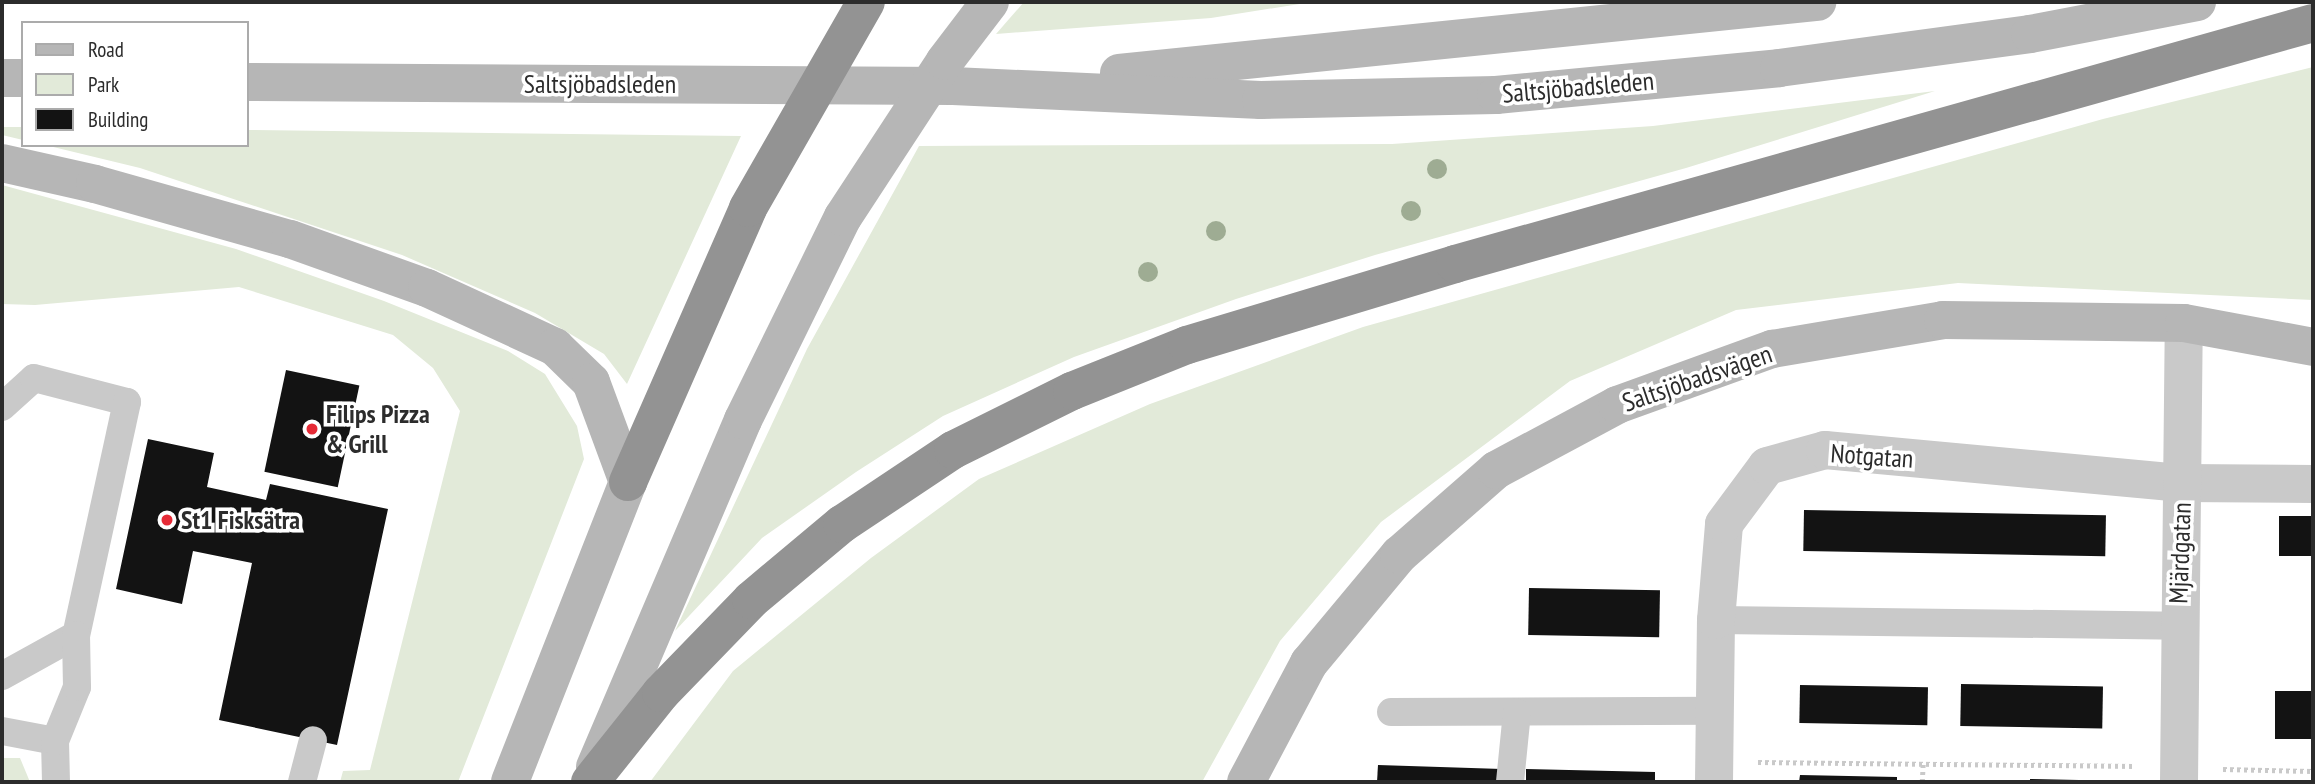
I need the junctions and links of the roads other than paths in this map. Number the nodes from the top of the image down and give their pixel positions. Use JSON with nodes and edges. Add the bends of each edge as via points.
{"nodes":[{"id":1,"x":866,"y":2,"type":"edge"},
{"id":2,"x":990,"y":2,"type":"edge"},
{"id":3,"x":1816,"y":2,"type":"edge"},
{"id":4,"x":2197,"y":2,"type":"edge"},
{"id":5,"x":2313,"y":23,"type":"edge"},
{"id":6,"x":2,"y":78,"type":"edge"},
{"id":7,"x":21,"y":78,"type":"edge"},
{"id":8,"x":248,"y":82,"type":"edge"},
{"id":9,"x":953,"y":86,"type":"junction"},
{"id":10,"x":2,"y":163,"type":"edge"},
{"id":11,"x":2184,"y":323,"type":"junction"},
{"id":12,"x":2313,"y":347,"type":"edge"},
{"id":13,"x":2,"y":407,"type":"edge"},
{"id":14,"x":628,"y":482,"type":"junction"},
{"id":15,"x":2182,"y":483,"type":"junction"},
{"id":16,"x":2313,"y":484,"type":"edge"},
{"id":17,"x":1716,"y":620,"type":"junction"},
{"id":18,"x":2178,"y":626,"type":"junction"},
{"id":19,"x":76,"y":635,"type":"junction"},
{"id":20,"x":2,"y":676,"type":"edge"},
{"id":21,"x":1714,"y":711,"type":"junction"},
{"id":22,"x":1391,"y":712,"type":"dead end"},
{"id":23,"x":1517,"y":712,"type":"junction"},
{"id":24,"x":2,"y":731,"type":"edge"},
{"id":25,"x":313,"y":740,"type":"dead end"},
{"id":26,"x":55,"y":741,"type":"junction"},
{"id":27,"x":1714,"y":772,"type":"edge"},
{"id":28,"x":2179,"y":775,"type":"edge"},
{"id":29,"x":56,"y":782,"type":"edge"},
{"id":30,"x":302,"y":782,"type":"edge"},
{"id":31,"x":510,"y":782,"type":"edge"},
{"id":32,"x":589,"y":782,"type":"edge"},
{"id":33,"x":1246,"y":782,"type":"edge"},
{"id":34,"x":1510,"y":782,"type":"edge"}],
"edges":[{"from":1,"to":14,"type":"highway","bridge":true,"via":[[748,208]]},
{"from":2,"to":32,"type":"main road","bridge":true,"via":[[945,61],[843,217],[743,420]]},
{"from":3,"to":9,"type":"main road","name":"Saltsjöbadsleden","via":[[1245,63]]},
{"from":4,"to":9,"type":"main road","name":"Saltsjöbadsleden","via":[[2030,34],[1779,68],[1496,95],[1261,100]]},
{"from":5,"to":32,"type":"highway","via":[[1455,264],[1186,345],[1072,391],[953,450],[842,524],[733,619],[661,693]]},
{"from":6,"to":7,"type":"main road"},
{"from":8,"to":9,"type":"main road","name":"Saltsjöbadsleden"},
{"from":10,"to":14,"type":"main road","via":[[96,184],[290,239],[492,314],[555,346],[591,382]]},
{"from":11,"to":12,"type":"main road","name":"Saltsjöbadsvägen"},
{"from":11,"to":15,"type":"street","name":"Mjärdgatan"},
{"from":11,"to":33,"type":"main road","name":"Saltsjöbadsvägen","via":[[1943,320],[1772,349],[1617,405],[1496,470],[1399,555],[1309,663]]},
{"from":13,"to":19,"type":"lane","via":[[34,378],[127,402]]},
{"from":14,"to":31,"type":"main road"},
{"from":15,"to":16,"type":"street","name":"Notgatan"},
{"from":15,"to":17,"type":"street","name":"Notgatan","via":[[1825,450],[1767,466],[1724,524]]},
{"from":15,"to":18,"type":"street","name":"Mjärdgatan"},
{"from":17,"to":18,"type":"lane"},
{"from":17,"to":21,"type":"street","name":"Notgatan"},
{"from":18,"to":28,"type":"street","name":"Mjärdgatan"},
{"from":19,"to":20,"type":"lane"},
{"from":19,"to":26,"type":"lane","via":[[77,687]]},
{"from":21,"to":23,"type":"lane"},
{"from":21,"to":27,"type":"street","name":"Notgatan"},
{"from":22,"to":23,"type":"lane"},
{"from":23,"to":34,"type":"lane"},
{"from":24,"to":26,"type":"lane"},
{"from":25,"to":30,"type":"lane"},
{"from":26,"to":29,"type":"lane"}]}
